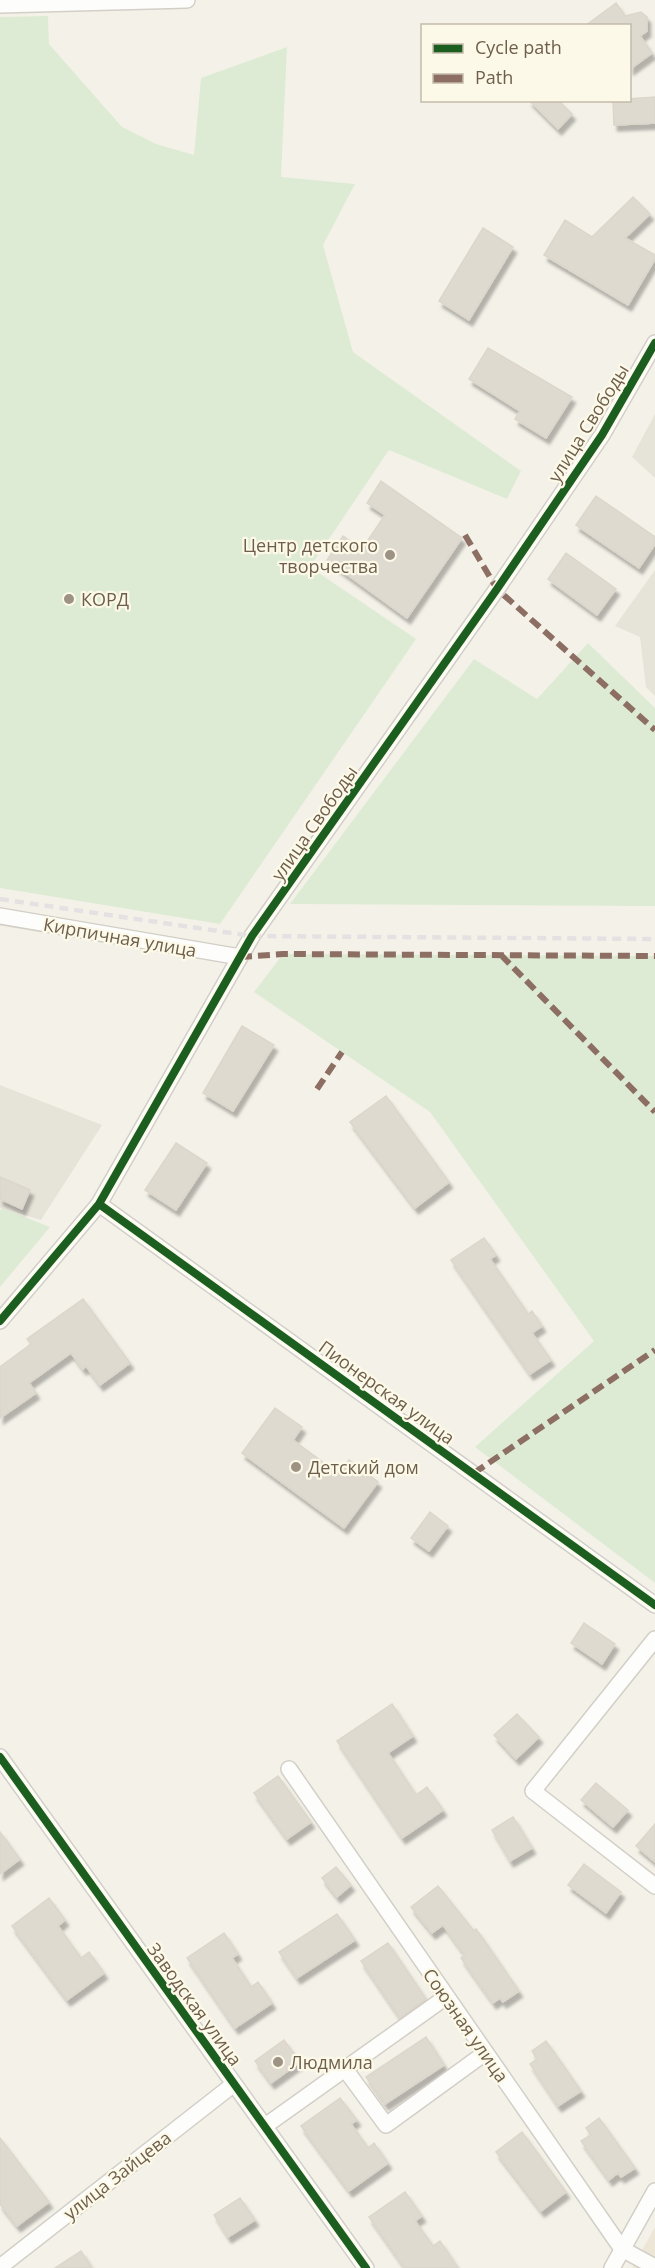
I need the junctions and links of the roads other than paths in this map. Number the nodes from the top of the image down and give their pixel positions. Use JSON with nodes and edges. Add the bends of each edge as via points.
{"nodes":[{"id":1,"x":187,"y":0,"type":"edge"},
{"id":2,"x":0,"y":5,"type":"edge"},
{"id":3,"x":655,"y":343,"type":"edge"},
{"id":4,"x":0,"y":916,"type":"edge"},
{"id":5,"x":240,"y":957,"type":"junction"},
{"id":6,"x":99,"y":1204,"type":"junction"},
{"id":7,"x":0,"y":1321,"type":"edge"},
{"id":8,"x":655,"y":1605,"type":"edge"},
{"id":9,"x":655,"y":1639,"type":"edge"},
{"id":10,"x":0,"y":1757,"type":"edge"},
{"id":11,"x":289,"y":1769,"type":"dead end"},
{"id":12,"x":655,"y":1886,"type":"edge"},
{"id":13,"x":446,"y":1997,"type":"junction"},
{"id":14,"x":485,"y":2053,"type":"junction"},
{"id":15,"x":345,"y":2069,"type":"junction"},
{"id":16,"x":234,"y":2084,"type":"junction"},
{"id":17,"x":265,"y":2126,"type":"junction"},
{"id":18,"x":655,"y":2191,"type":"edge"},
{"id":19,"x":622,"y":2249,"type":"junction"},
{"id":20,"x":1,"y":2266,"type":"edge"},
{"id":21,"x":655,"y":2267,"type":"edge"},
{"id":22,"x":366,"y":2268,"type":"edge"},
{"id":23,"x":612,"y":2268,"type":"edge"}],
"edges":[{"from":1,"to":2,"type":"street"},
{"from":3,"to":5,"type":"street","name":"улица Свободы","via":[[602,435]]},
{"from":4,"to":5,"type":"street","name":"Кирпичная улица"},
{"from":5,"to":6,"type":"street","name":"улица Свободы"},
{"from":6,"to":7,"type":"street","name":"улица Свободы"},
{"from":6,"to":8,"type":"street","name":"Пионерская улица"},
{"from":9,"to":12,"type":"street","via":[[533,1791]]},
{"from":10,"to":16,"type":"street","name":"Заводская улица"},
{"from":11,"to":13,"type":"street","name":"Союзная улица"},
{"from":13,"to":14,"type":"street","name":"Союзная улица"},
{"from":13,"to":15,"type":"street"},
{"from":14,"to":15,"type":"street","via":[[386,2125]]},
{"from":14,"to":19,"type":"street","name":"Союзная улица"},
{"from":15,"to":17,"type":"street"},
{"from":16,"to":17,"type":"street","name":"Заводская улица"},
{"from":16,"to":20,"type":"street","name":"улица Зайцева"},
{"from":17,"to":22,"type":"street","name":"Заводская улица"},
{"from":18,"to":19,"type":"street"},
{"from":19,"to":21,"type":"street","name":"Союзная улица"},
{"from":19,"to":23,"type":"street"}]}
